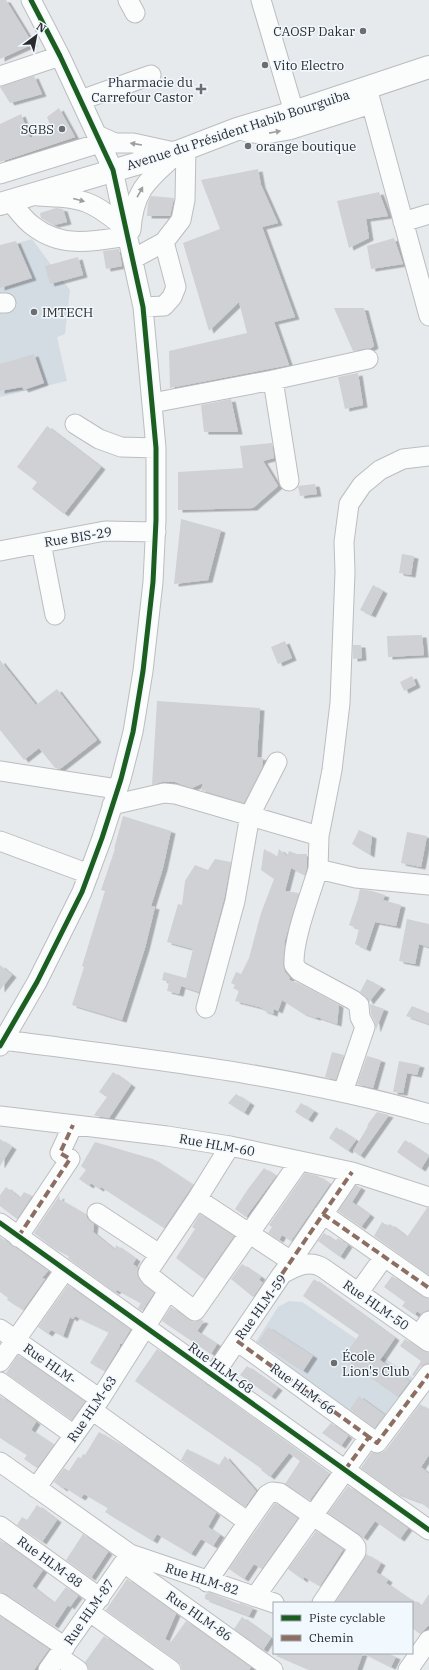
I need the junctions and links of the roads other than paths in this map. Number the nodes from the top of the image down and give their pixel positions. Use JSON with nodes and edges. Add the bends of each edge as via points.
{"nodes":[{"id":1,"x":31,"y":0,"type":"edge"},
{"id":2,"x":261,"y":0,"type":"edge"},
{"id":3,"x":60,"y":56,"type":"junction"},
{"id":4,"x":429,"y":67,"type":"edge"},
{"id":5,"x":151,"y":75,"type":"dead end"},
{"id":6,"x":0,"y":76,"type":"edge"},
{"id":7,"x":369,"y":96,"type":"junction"},
{"id":8,"x":81,"y":100,"type":"junction"},
{"id":9,"x":294,"y":112,"type":"junction"},
{"id":10,"x":237,"y":129,"type":"junction"},
{"id":11,"x":98,"y":139,"type":"junction"},
{"id":12,"x":180,"y":150,"type":"junction"},
{"id":13,"x":113,"y":170,"type":"junction"},
{"id":14,"x":0,"y":174,"type":"edge"},
{"id":15,"x":12,"y":200,"type":"edge"},
{"id":16,"x":429,"y":214,"type":"edge"},
{"id":17,"x":403,"y":222,"type":"junction"},
{"id":18,"x":129,"y":242,"type":"junction"},
{"id":19,"x":164,"y":242,"type":"junction"},
{"id":20,"x":143,"y":307,"type":"junction"},
{"id":21,"x":429,"y":316,"type":"edge"},
{"id":22,"x":368,"y":359,"type":"dead end"},
{"id":23,"x":272,"y":380,"type":"junction"},
{"id":24,"x":152,"y":403,"type":"junction"},
{"id":25,"x":75,"y":424,"type":"dead end"},
{"id":26,"x":156,"y":448,"type":"junction"},
{"id":27,"x":429,"y":456,"type":"edge"},
{"id":28,"x":289,"y":481,"type":"dead end"},
{"id":29,"x":156,"y":532,"type":"junction"},
{"id":30,"x":41,"y":543,"type":"junction"},
{"id":31,"x":0,"y":551,"type":"edge"},
{"id":32,"x":55,"y":615,"type":"dead end"},
{"id":33,"x":277,"y":762,"type":"dead end"},
{"id":34,"x":0,"y":771,"type":"edge"},
{"id":35,"x":115,"y":797,"type":"junction"},
{"id":36,"x":250,"y":815,"type":"junction"},
{"id":37,"x":320,"y":836,"type":"junction"},
{"id":38,"x":0,"y":840,"type":"edge"},
{"id":39,"x":318,"y":869,"type":"junction"},
{"id":40,"x":89,"y":874,"type":"junction"},
{"id":41,"x":429,"y":885,"type":"edge"},
{"id":42,"x":206,"y":1008,"type":"dead end"},
{"id":43,"x":2,"y":1043,"type":"edge"},
{"id":44,"x":343,"y":1092,"type":"junction"},
{"id":45,"x":429,"y":1114,"type":"edge"},
{"id":46,"x":0,"y":1116,"type":"edge"},
{"id":47,"x":73,"y":1125,"type":"junction"},
{"id":48,"x":230,"y":1146,"type":"junction"},
{"id":49,"x":300,"y":1161,"type":"junction"},
{"id":50,"x":352,"y":1172,"type":"junction"},
{"id":51,"x":429,"y":1197,"type":"edge"},
{"id":52,"x":197,"y":1199,"type":"junction"},
{"id":53,"x":97,"y":1213,"type":"dead end"},
{"id":54,"x":323,"y":1214,"type":"junction"},
{"id":55,"x":0,"y":1224,"type":"edge"},
{"id":56,"x":249,"y":1233,"type":"junction"},
{"id":57,"x":18,"y":1237,"type":"junction"},
{"id":58,"x":159,"y":1254,"type":"junction"},
{"id":59,"x":384,"y":1257,"type":"junction"},
{"id":60,"x":286,"y":1268,"type":"junction"},
{"id":61,"x":323,"y":1268,"type":"joint"},
{"id":62,"x":65,"y":1270,"type":"junction"},
{"id":63,"x":429,"y":1288,"type":"edge"},
{"id":64,"x":168,"y":1291,"type":"junction"},
{"id":65,"x":359,"y":1292,"type":"junction"},
{"id":66,"x":146,"y":1328,"type":"junction"},
{"id":67,"x":0,"y":1329,"type":"edge"},
{"id":68,"x":426,"y":1333,"type":"edge"},
{"id":69,"x":15,"y":1340,"type":"junction"},
{"id":70,"x":237,"y":1341,"type":"junction"},
{"id":71,"x":0,"y":1362,"type":"edge"},
{"id":72,"x":429,"y":1374,"type":"edge"},
{"id":73,"x":213,"y":1376,"type":"junction"},
{"id":74,"x":0,"y":1382,"type":"edge"},
{"id":75,"x":96,"y":1405,"type":"junction"},
{"id":76,"x":74,"y":1435,"type":"junction"},
{"id":77,"x":369,"y":1437,"type":"junction"},
{"id":78,"x":0,"y":1462,"type":"edge"},
{"id":79,"x":345,"y":1470,"type":"junction"},
{"id":80,"x":36,"y":1488,"type":"junction"},
{"id":81,"x":312,"y":1516,"type":"junction"},
{"id":82,"x":248,"y":1522,"type":"junction"},
{"id":83,"x":0,"y":1526,"type":"edge"},
{"id":84,"x":429,"y":1530,"type":"edge"},
{"id":85,"x":127,"y":1559,"type":"junction"},
{"id":86,"x":207,"y":1582,"type":"junction"},
{"id":87,"x":255,"y":1597,"type":"junction"},
{"id":88,"x":323,"y":1602,"type":"edge"},
{"id":89,"x":0,"y":1603,"type":"edge"},
{"id":90,"x":273,"y":1603,"type":"edge"},
{"id":91,"x":95,"y":1605,"type":"junction"},
{"id":92,"x":421,"y":1647,"type":"edge"},
{"id":93,"x":57,"y":1658,"type":"edge"},
{"id":94,"x":252,"y":1664,"type":"edge"},
{"id":95,"x":78,"y":1670,"type":"edge"},
{"id":96,"x":171,"y":1670,"type":"edge"},
{"id":97,"x":273,"y":1670,"type":"edge"},
{"id":98,"x":408,"y":1670,"type":"edge"}],
"edges":[{"from":1,"to":3,"type":"street"},
{"from":2,"to":9,"type":"street"},
{"from":3,"to":6,"type":"street"},
{"from":3,"to":8,"type":"street"},
{"from":4,"to":7,"type":"main road","name":"Avenue du Président Habib Bourguiba"},
{"from":5,"to":8,"type":"street"},
{"from":7,"to":9,"type":"main road","name":"Avenue du Président Habib Bourguiba"},
{"from":10,"to":7,"type":"street","one_way":true,"via":[[266,134],[289,130]]},
{"from":7,"to":17,"type":"street"},
{"from":8,"to":11,"type":"street"},
{"from":9,"to":10,"type":"main road","name":"Avenue du Président Habib Bourguiba"},
{"from":10,"to":12,"type":"main road","name":"Avenue du Président Habib Bourguiba"},
{"from":12,"to":11,"type":"street","one_way":true},
{"from":11,"to":13,"type":"street"},
{"from":11,"to":14,"type":"street"},
{"from":12,"to":13,"type":"main road","name":"Avenue du Président Habib Bourguiba"},
{"from":18,"to":12,"type":"street","one_way":true,"via":[[136,199],[143,187]]},
{"from":12,"to":19,"type":"street","via":[[185,200],[181,220]]},
{"from":13,"to":15,"type":"main road","name":"Avenue du Président Habib Bourguiba"},
{"from":13,"to":18,"type":"street"},
{"from":15,"to":18,"type":"street","via":[[33,226],[58,240],[84,243]]},
{"from":15,"to":18,"type":"street","one_way":true,"via":[[69,197],[82,200],[95,205]]},
{"from":16,"to":17,"type":"street"},
{"from":17,"to":21,"type":"street"},
{"from":18,"to":19,"type":"street"},
{"from":18,"to":20,"type":"street"},
{"from":19,"to":20,"type":"street","via":[[176,287],[164,306]]},
{"from":20,"to":24,"type":"street"},
{"from":22,"to":23,"type":"street"},
{"from":23,"to":24,"type":"street"},
{"from":23,"to":28,"type":"street"},
{"from":24,"to":26,"type":"street"},
{"from":25,"to":26,"type":"street","via":[[99,439],[121,447]]},
{"from":26,"to":29,"type":"street"},
{"from":27,"to":37,"type":"street","via":[[403,459],[390,464],[362,485],[349,504],[344,542],[340,695],[332,770]]},
{"from":29,"to":30,"type":"street","name":"Rue BIS-29","via":[[105,531]]},
{"from":29,"to":35,"type":"street","via":[[143,671],[133,732]]},
{"from":30,"to":31,"type":"street","name":"Rue BIS-29"},
{"from":30,"to":32,"type":"street"},
{"from":33,"to":36,"type":"street"},
{"from":34,"to":35,"type":"street"},
{"from":35,"to":36,"type":"street","via":[[170,793]]},
{"from":35,"to":40,"type":"street"},
{"from":36,"to":37,"type":"street"},
{"from":36,"to":42,"type":"street","via":[[235,901]]},
{"from":37,"to":39,"type":"street"},
{"from":38,"to":40,"type":"street"},
{"from":39,"to":41,"type":"street","via":[[356,878]]},
{"from":39,"to":44,"type":"street","via":[[304,912],[294,965],[299,971],[359,1005],[360,1017],[365,1027]]},
{"from":40,"to":43,"type":"street","via":[[58,941]]},
{"from":43,"to":44,"type":"street","via":[[235,1071]]},
{"from":44,"to":45,"type":"street"},
{"from":46,"to":47,"type":"street","name":"Rue HLM-60"},
{"from":47,"to":48,"type":"street","name":"Rue HLM-60"},
{"from":47,"to":57,"type":"street","via":[[60,1153],[70,1159]]},
{"from":48,"to":49,"type":"street","name":"Rue HLM-60"},
{"from":48,"to":52,"type":"street"},
{"from":49,"to":50,"type":"street","name":"Rue HLM-60"},
{"from":49,"to":56,"type":"street"},
{"from":50,"to":51,"type":"street","name":"Rue HLM-60"},
{"from":50,"to":54,"type":"street"},
{"from":52,"to":56,"type":"street"},
{"from":52,"to":58,"type":"street"},
{"from":53,"to":58,"type":"street"},
{"from":54,"to":59,"type":"street"},
{"from":54,"to":60,"type":"street"},
{"from":55,"to":57,"type":"street","name":"Rue HLM-68"},
{"from":56,"to":60,"type":"street"},
{"from":56,"to":64,"type":"street","via":[[195,1311]]},
{"from":57,"to":62,"type":"street","name":"Rue HLM-68"},
{"from":58,"to":64,"type":"street","via":[[148,1273]]},
{"from":59,"to":63,"type":"street"},
{"from":59,"to":65,"type":"street"},
{"from":60,"to":61,"type":"street","name":"Rue HLM-59","via":[[311,1263],[317,1263]]},
{"from":60,"to":70,"type":"street","name":"Rue HLM-59"},
{"from":61,"to":65,"type":"street","name":"Rue HLM-50"},
{"from":62,"to":66,"type":"street","name":"Rue HLM-68"},
{"from":62,"to":69,"type":"street"},
{"from":64,"to":66,"type":"street","name":"Rue HLM-63"},
{"from":65,"to":68,"type":"street","name":"Rue HLM-50"},
{"from":66,"to":73,"type":"street","name":"Rue HLM-68"},
{"from":66,"to":75,"type":"street","name":"Rue HLM-63"},
{"from":67,"to":69,"type":"street","name":"Rue HLM-"},
{"from":69,"to":71,"type":"street"},
{"from":69,"to":75,"type":"street","name":"Rue HLM-"},
{"from":70,"to":73,"type":"street","name":"Rue HLM-59"},
{"from":70,"to":77,"type":"street","name":"Rue HLM-66"},
{"from":72,"to":77,"type":"street","via":[[377,1443]]},
{"from":73,"to":79,"type":"street","name":"Rue HLM-68"},
{"from":74,"to":76,"type":"street"},
{"from":75,"to":76,"type":"street","name":"Rue HLM-63"},
{"from":75,"to":82,"type":"street","name":"Rue HLM-"},
{"from":76,"to":80,"type":"street","name":"Rue HLM-63"},
{"from":77,"to":79,"type":"street"},
{"from":78,"to":80,"type":"street","name":"Rue HLM-86"},
{"from":79,"to":81,"type":"street"},
{"from":79,"to":84,"type":"street","name":"Rue HLM-68"},
{"from":80,"to":85,"type":"street","name":"Rue HLM-86"},
{"from":81,"to":82,"type":"street","via":[[280,1492],[272,1492],[267,1495]]},
{"from":81,"to":87,"type":"street"},
{"from":81,"to":88,"type":"street","via":[[356,1547],[356,1552]]},
{"from":82,"to":86,"type":"street"},
{"from":83,"to":91,"type":"street","name":"Rue HLM-88"},
{"from":85,"to":86,"type":"street","name":"Rue HLM-82"},
{"from":85,"to":91,"type":"street","name":"Rue HLM-87"},
{"from":85,"to":94,"type":"street","name":"Rue HLM-86"},
{"from":86,"to":87,"type":"street","name":"Rue HLM-82"},
{"from":87,"to":90,"type":"street","name":"Rue HLM-82"},
{"from":89,"to":93,"type":"street"},
{"from":91,"to":93,"type":"street","name":"Rue HLM-87"},
{"from":91,"to":96,"type":"street","name":"Rue HLM-88"},
{"from":92,"to":98,"type":"street"},
{"from":93,"to":95,"type":"street"},
{"from":94,"to":97,"type":"street","name":"Rue HLM-86"}]}
